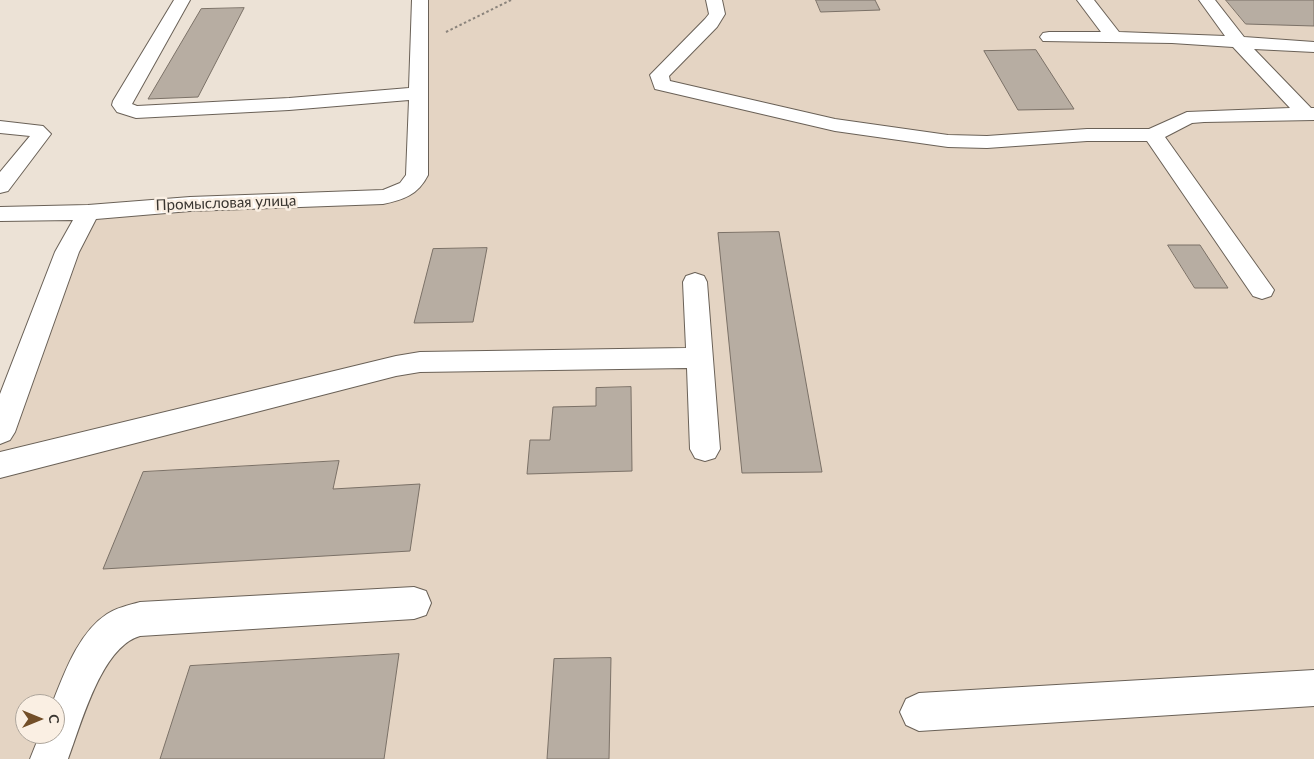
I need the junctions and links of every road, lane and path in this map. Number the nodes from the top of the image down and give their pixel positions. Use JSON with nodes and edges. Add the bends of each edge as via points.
{"nodes":[{"id":1,"x":182,"y":0,"type":"edge"},
{"id":2,"x":420,"y":0,"type":"edge"},
{"id":3,"x":511,"y":0,"type":"edge"},
{"id":4,"x":714,"y":0,"type":"edge"},
{"id":5,"x":1085,"y":0,"type":"edge"},
{"id":6,"x":1207,"y":0,"type":"edge"},
{"id":7,"x":1049,"y":37,"type":"dead end"},
{"id":8,"x":1114,"y":37,"type":"junction"},
{"id":9,"x":1238,"y":42,"type":"junction"},
{"id":10,"x":420,"y":45,"type":"junction"},
{"id":11,"x":1314,"y":47,"type":"edge"},
{"id":12,"x":419,"y":93,"type":"junction"},
{"id":13,"x":1310,"y":114,"type":"edge"},
{"id":14,"x":0,"y":127,"type":"edge"},
{"id":15,"x":1153,"y":135,"type":"junction"},
{"id":16,"x":0,"y":186,"type":"edge"},
{"id":17,"x":88,"y":212,"type":"junction"},
{"id":18,"x":0,"y":214,"type":"edge"},
{"id":19,"x":695,"y":282,"type":"dead end"},
{"id":20,"x":1262,"y":290,"type":"dead end"},
{"id":21,"x":699,"y":358,"type":"junction"},
{"id":22,"x":0,"y":432,"type":"edge"},
{"id":23,"x":705,"y":449,"type":"dead end"},
{"id":24,"x":0,"y":465,"type":"edge"},
{"id":25,"x":414,"y":603,"type":"dead end"},
{"id":26,"x":1314,"y":688,"type":"edge"},
{"id":27,"x":919,"y":712,"type":"dead end"},
{"id":28,"x":49,"y":759,"type":"edge"}],
"edges":[{"from":1,"to":12,"type":"street","via":[[123,101],[124,108],[136,112]]},
{"from":2,"to":10,"type":"street","name":"Промысловая улица"},
{"from":3,"to":10,"type":"path"},
{"from":4,"to":15,"type":"street","via":[[717,14],[659,75],[662,86],[814,121],[948,141]]},
{"from":5,"to":8,"type":"street"},
{"from":6,"to":9,"type":"street"},
{"from":7,"to":8,"type":"street"},
{"from":8,"to":9,"type":"street"},
{"from":9,"to":11,"type":"street"},
{"from":9,"to":13,"type":"street"},
{"from":10,"to":12,"type":"street","name":"Промысловая улица"},
{"from":12,"to":17,"type":"street","name":"Промысловая улица","via":[[417,175],[414,183],[400,193],[383,197],[153,206]]},
{"from":13,"to":15,"type":"street","via":[[1187,118]]},
{"from":14,"to":16,"type":"street","via":[[36,130],[41,134]]},
{"from":15,"to":20,"type":"street"},
{"from":17,"to":18,"type":"street","name":"Промысловая улица"},
{"from":17,"to":22,"type":"street","via":[[67,252]]},
{"from":19,"to":21,"type":"street"},
{"from":21,"to":23,"type":"street"},
{"from":21,"to":24,"type":"street","via":[[412,363]]},
{"from":25,"to":28,"type":"street","via":[[140,619],[119,626],[90,658]]},
{"from":26,"to":27,"type":"street"}]}
